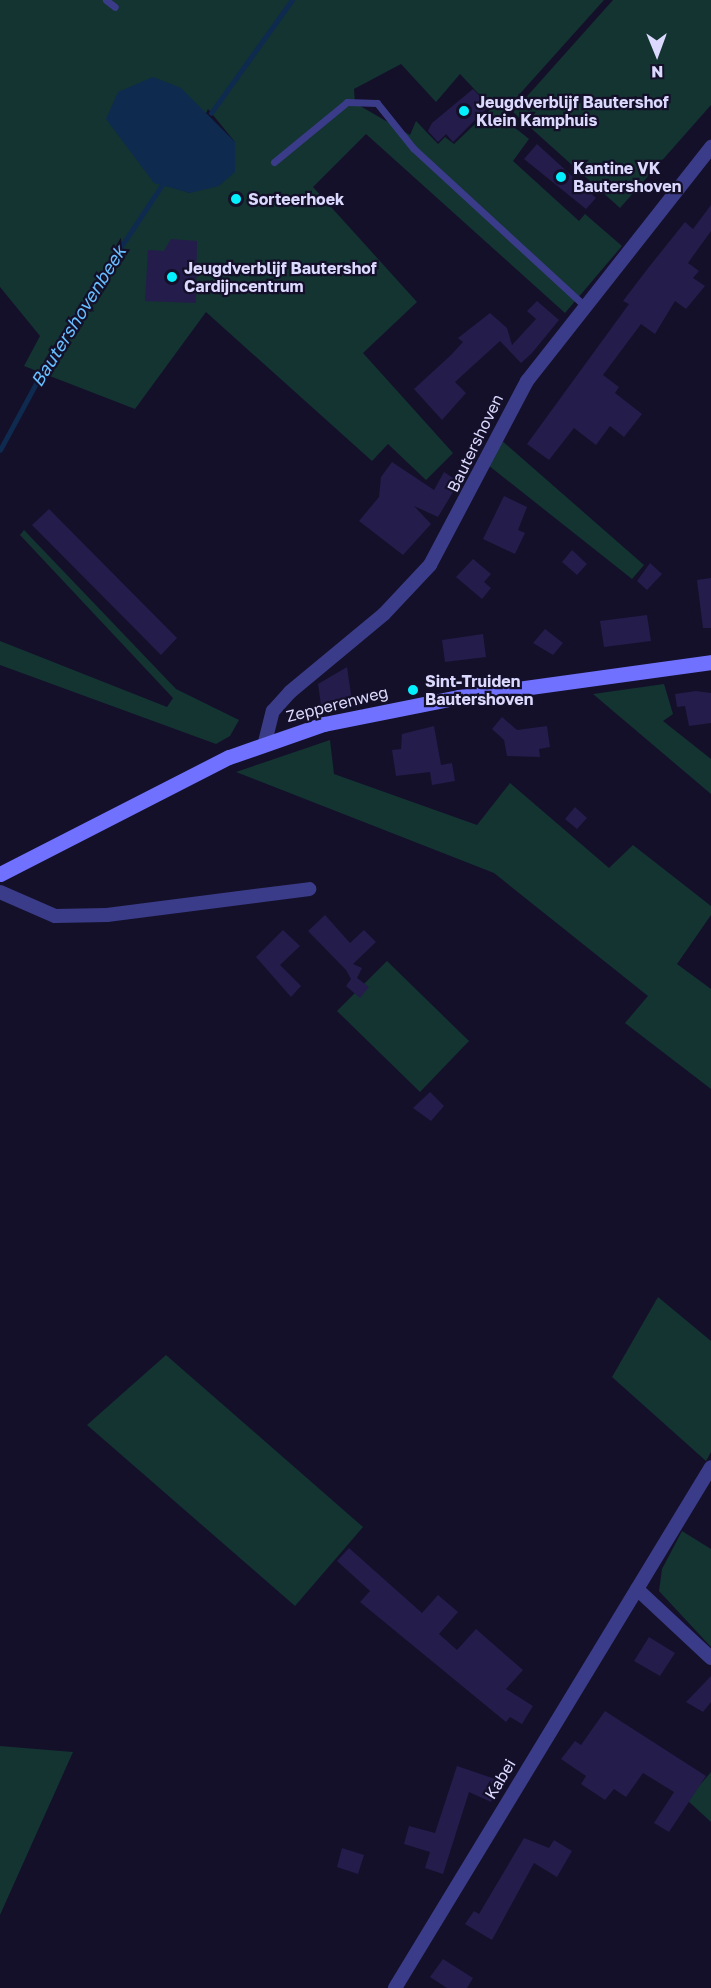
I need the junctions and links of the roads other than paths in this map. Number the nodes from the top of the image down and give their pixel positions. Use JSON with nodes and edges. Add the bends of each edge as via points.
{"nodes":[{"id":1,"x":106,"y":0,"type":"edge"},
{"id":2,"x":115,"y":7,"type":"dead end"},
{"id":3,"x":711,"y":147,"type":"edge"},
{"id":4,"x":274,"y":162,"type":"dead end"},
{"id":5,"x":585,"y":306,"type":"junction"},
{"id":6,"x":711,"y":662,"type":"edge"},
{"id":7,"x":265,"y":742,"type":"junction"},
{"id":8,"x":0,"y":874,"type":"edge"},
{"id":9,"x":309,"y":890,"type":"dead end"},
{"id":10,"x":0,"y":891,"type":"edge"},
{"id":11,"x":711,"y":1467,"type":"edge"},
{"id":12,"x":637,"y":1589,"type":"junction"},
{"id":13,"x":711,"y":1658,"type":"edge"},
{"id":14,"x":395,"y":1988,"type":"edge"}],
"edges":[{"from":1,"to":2,"type":"lane"},
{"from":3,"to":5,"type":"street","name":"Bautershoven"},
{"from":4,"to":5,"type":"lane","via":[[347,102],[377,104],[413,148]]},
{"from":5,"to":7,"type":"street","name":"Bautershoven","via":[[512,402],[430,566],[384,614],[290,692],[273,711]]},
{"from":6,"to":7,"type":"street","name":"Zepperenweg","via":[[386,710]]},
{"from":7,"to":8,"type":"street","name":"Zepperenweg"},
{"from":9,"to":10,"type":"street","via":[[107,915],[55,916]]},
{"from":11,"to":12,"type":"street","name":"Kabei"},
{"from":12,"to":13,"type":"street"},
{"from":12,"to":14,"type":"street","name":"Kabei"}]}
